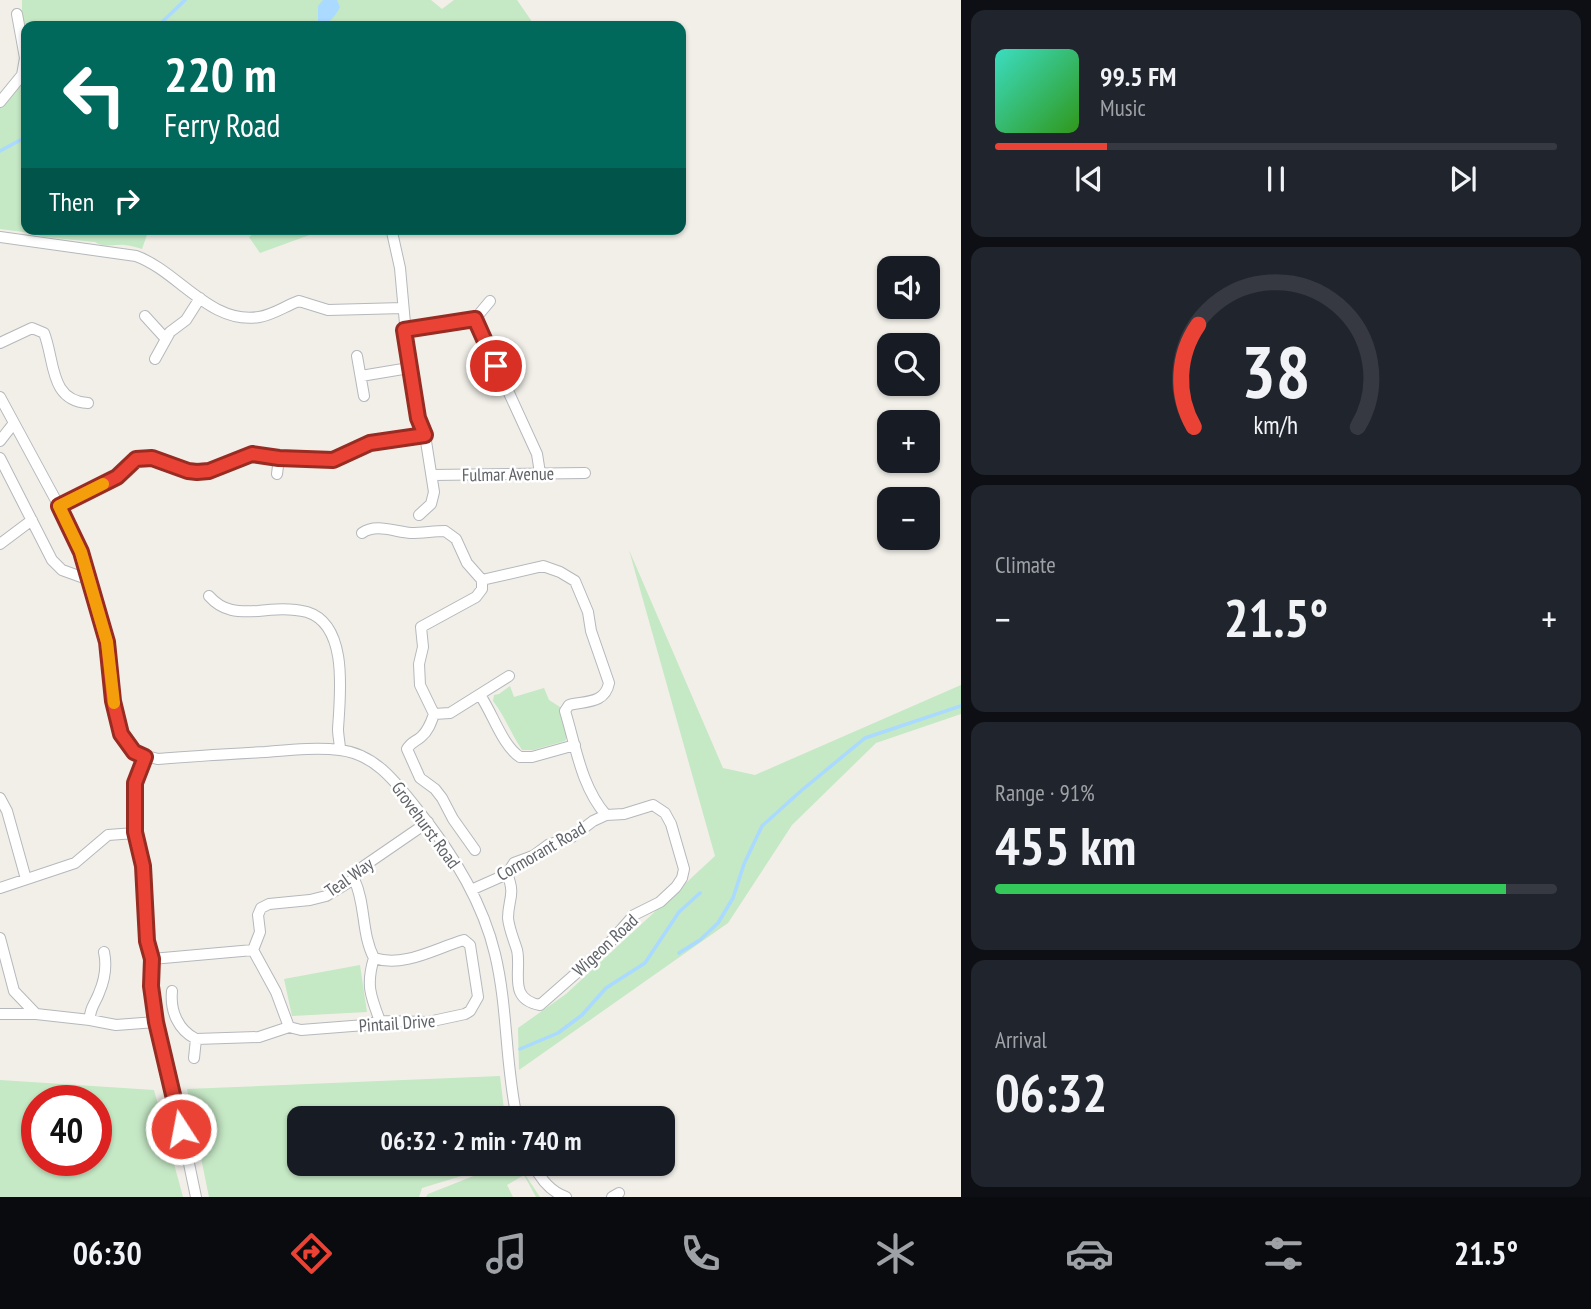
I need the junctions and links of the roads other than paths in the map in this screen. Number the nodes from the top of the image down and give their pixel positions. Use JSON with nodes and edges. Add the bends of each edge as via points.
{"nodes":[{"id":1,"x":17,"y":14,"type":"dead end"},
{"id":2,"x":21,"y":36,"type":"edge"},
{"id":3,"x":21,"y":76,"type":"edge"},
{"id":4,"x":0,"y":102,"type":"edge"},
{"id":5,"x":392,"y":235,"type":"edge"},
{"id":6,"x":0,"y":237,"type":"edge"},
{"id":7,"x":200,"y":298,"type":"junction"},
{"id":8,"x":490,"y":301,"type":"dead end"},
{"id":9,"x":403,"y":308,"type":"junction"},
{"id":10,"x":145,"y":316,"type":"dead end"},
{"id":11,"x":475,"y":319,"type":"junction"},
{"id":12,"x":404,"y":330,"type":"junction"},
{"id":13,"x":165,"y":338,"type":"junction"},
{"id":14,"x":0,"y":343,"type":"edge"},
{"id":15,"x":357,"y":356,"type":"dead end"},
{"id":16,"x":155,"y":359,"type":"dead end"},
{"id":17,"x":409,"y":368,"type":"junction"},
{"id":18,"x":361,"y":376,"type":"junction"},
{"id":19,"x":0,"y":397,"type":"edge"},
{"id":20,"x":364,"y":397,"type":"dead end"},
{"id":21,"x":88,"y":403,"type":"dead end"},
{"id":22,"x":14,"y":424,"type":"junction"},
{"id":23,"x":425,"y":435,"type":"junction"},
{"id":24,"x":0,"y":441,"type":"edge"},
{"id":25,"x":0,"y":458,"type":"edge"},
{"id":26,"x":279,"y":458,"type":"junction"},
{"id":27,"x":540,"y":473,"type":"junction"},
{"id":28,"x":585,"y":473,"type":"dead end"},
{"id":29,"x":278,"y":474,"type":"dead end"},
{"id":30,"x":432,"y":475,"type":"junction"},
{"id":31,"x":59,"y":506,"type":"junction"},
{"id":32,"x":419,"y":516,"type":"dead end"},
{"id":33,"x":32,"y":520,"type":"junction"},
{"id":34,"x":362,"y":533,"type":"dead end"},
{"id":35,"x":0,"y":544,"type":"edge"},
{"id":36,"x":87,"y":579,"type":"junction"},
{"id":37,"x":482,"y":580,"type":"junction"},
{"id":38,"x":212,"y":604,"type":"dead end"},
{"id":39,"x":509,"y":676,"type":"dead end"},
{"id":40,"x":480,"y":695,"type":"junction"},
{"id":41,"x":434,"y":714,"type":"junction"},
{"id":42,"x":576,"y":745,"type":"junction"},
{"id":43,"x":340,"y":750,"type":"junction"},
{"id":44,"x":145,"y":757,"type":"junction"},
{"id":45,"x":0,"y":798,"type":"edge"},
{"id":46,"x":606,"y":815,"type":"junction"},
{"id":47,"x":428,"y":822,"type":"junction"},
{"id":48,"x":135,"y":832,"type":"junction"},
{"id":49,"x":475,"y":850,"type":"dead end"},
{"id":50,"x":507,"y":874,"type":"junction"},
{"id":51,"x":354,"y":878,"type":"junction"},
{"id":52,"x":26,"y":879,"type":"junction"},
{"id":53,"x":0,"y":888,"type":"edge"},
{"id":54,"x":471,"y":890,"type":"junction"},
{"id":55,"x":0,"y":938,"type":"edge"},
{"id":56,"x":253,"y":950,"type":"junction"},
{"id":57,"x":104,"y":952,"type":"dead end"},
{"id":58,"x":374,"y":958,"type":"junction"},
{"id":59,"x":152,"y":959,"type":"junction"},
{"id":60,"x":15,"y":991,"type":"junction"},
{"id":61,"x":172,"y":991,"type":"dead end"},
{"id":62,"x":1,"y":1013,"type":"edge"},
{"id":63,"x":36,"y":1014,"type":"junction"},
{"id":64,"x":90,"y":1020,"type":"junction"},
{"id":65,"x":380,"y":1021,"type":"junction"},
{"id":66,"x":156,"y":1022,"type":"junction"},
{"id":67,"x":289,"y":1027,"type":"junction"},
{"id":68,"x":196,"y":1039,"type":"junction"},
{"id":69,"x":194,"y":1058,"type":"dead end"},
{"id":70,"x":514,"y":1106,"type":"edge"},
{"id":71,"x":540,"y":1176,"type":"edge"},
{"id":72,"x":563,"y":1196,"type":"edge"},
{"id":73,"x":196,"y":1197,"type":"edge"}],
"edges":[{"from":1,"to":2,"type":"street"},
{"from":3,"to":4,"type":"street"},
{"from":5,"to":9,"type":"street"},
{"from":6,"to":7,"type":"street","via":[[136,256]]},
{"from":7,"to":9,"type":"street","via":[[243,318],[262,317],[305,302],[328,310]]},
{"from":7,"to":13,"type":"street","via":[[186,320]]},
{"from":8,"to":11,"type":"street"},
{"from":9,"to":12,"type":"street"},
{"from":10,"to":13,"type":"street"},
{"from":11,"to":12,"type":"street"},
{"from":11,"to":27,"type":"street","via":[[537,454]]},
{"from":12,"to":17,"type":"street"},
{"from":13,"to":16,"type":"street"},
{"from":14,"to":21,"type":"street","via":[[32,328],[44,333],[61,391],[74,402]]},
{"from":15,"to":18,"type":"street"},
{"from":17,"to":18,"type":"street"},
{"from":17,"to":23,"type":"street"},
{"from":18,"to":20,"type":"street"},
{"from":19,"to":22,"type":"street"},
{"from":22,"to":24,"type":"street"},
{"from":22,"to":31,"type":"street"},
{"from":23,"to":26,"type":"street","via":[[370,443],[333,460]]},
{"from":23,"to":30,"type":"street"},
{"from":25,"to":33,"type":"street"},
{"from":26,"to":29,"type":"street"},
{"from":26,"to":31,"type":"street","via":[[252,454],[197,472],[152,458],[136,459],[117,477]]},
{"from":27,"to":28,"type":"street","name":"Fulmar Avenue"},
{"from":27,"to":30,"type":"street","name":"Fulmar Avenue"},
{"from":30,"to":32,"type":"street","via":[[431,504]]},
{"from":31,"to":36,"type":"street","via":[[81,552]]},
{"from":33,"to":35,"type":"street"},
{"from":33,"to":36,"type":"street","via":[[52,560],[62,570]]},
{"from":34,"to":37,"type":"street","via":[[446,531],[456,538],[467,563]]},
{"from":36,"to":44,"type":"street","via":[[107,642],[117,723],[129,746]]},
{"from":37,"to":41,"type":"street","via":[[476,597],[421,627],[420,685]]},
{"from":37,"to":42,"type":"street","name":"Cormorant Road","via":[[543,566],[575,581],[609,683],[601,699],[569,705],[565,711]]},
{"from":38,"to":43,"type":"street","via":[[229,611],[308,612],[327,626],[339,668]]},
{"from":39,"to":40,"type":"street"},
{"from":40,"to":41,"type":"street","via":[[450,713]]},
{"from":40,"to":42,"type":"street","via":[[506,742],[520,757]]},
{"from":41,"to":49,"type":"street","name":"Cormorant Road","via":[[429,727],[407,749],[420,778],[442,798]]},
{"from":42,"to":46,"type":"street","name":"Cormorant Road","via":[[585,781]]},
{"from":43,"to":44,"type":"street","name":"Grovehurst Road"},
{"from":43,"to":47,"type":"street","name":"Grovehurst Road","via":[[384,770]]},
{"from":44,"to":48,"type":"street","via":[[135,783]]},
{"from":45,"to":52,"type":"street"},
{"from":46,"to":50,"type":"street","name":"Cormorant Road","via":[[572,837],[514,863]]},
{"from":46,"to":50,"type":"street","name":"Wigeon Road","via":[[653,805],[666,813],[684,869],[681,878],[660,902],[634,915],[606,947],[540,1005],[522,995],[516,981],[518,953],[508,917],[513,890]]},
{"from":47,"to":51,"type":"street","name":"Teal Way","via":[[363,866]]},
{"from":47,"to":54,"type":"street","name":"Grovehurst Road"},
{"from":48,"to":52,"type":"street","via":[[108,835],[75,863]]},
{"from":48,"to":59,"type":"street"},
{"from":50,"to":54,"type":"street","name":"Cormorant Road"},
{"from":51,"to":56,"type":"street","name":"Teal Way","via":[[326,896],[261,908],[260,932]]},
{"from":51,"to":58,"type":"street","via":[[365,917],[366,943]]},
{"from":52,"to":53,"type":"street"},
{"from":54,"to":70,"type":"street","name":"Grovehurst Road","via":[[495,955]]},
{"from":55,"to":60,"type":"street"},
{"from":56,"to":59,"type":"street"},
{"from":56,"to":67,"type":"street"},
{"from":57,"to":64,"type":"street","via":[[107,965]]},
{"from":58,"to":65,"type":"street","via":[[368,978]]},
{"from":58,"to":65,"type":"street","name":"Pintail Drive","via":[[401,961],[464,940],[470,946],[478,997],[470,1011],[455,1017],[428,1022]]},
{"from":59,"to":66,"type":"street"},
{"from":60,"to":62,"type":"street"},
{"from":60,"to":63,"type":"street"},
{"from":61,"to":68,"type":"street","via":[[181,1029]]},
{"from":62,"to":63,"type":"street"},
{"from":63,"to":64,"type":"street"},
{"from":64,"to":66,"type":"street","via":[[116,1025]]},
{"from":65,"to":67,"type":"street","name":"Pintail Drive","via":[[337,1028]]},
{"from":66,"to":73,"type":"street"},
{"from":67,"to":68,"type":"street","name":"Pintail Drive","via":[[259,1037]]},
{"from":68,"to":69,"type":"street"},
{"from":71,"to":72,"type":"street"}]}
